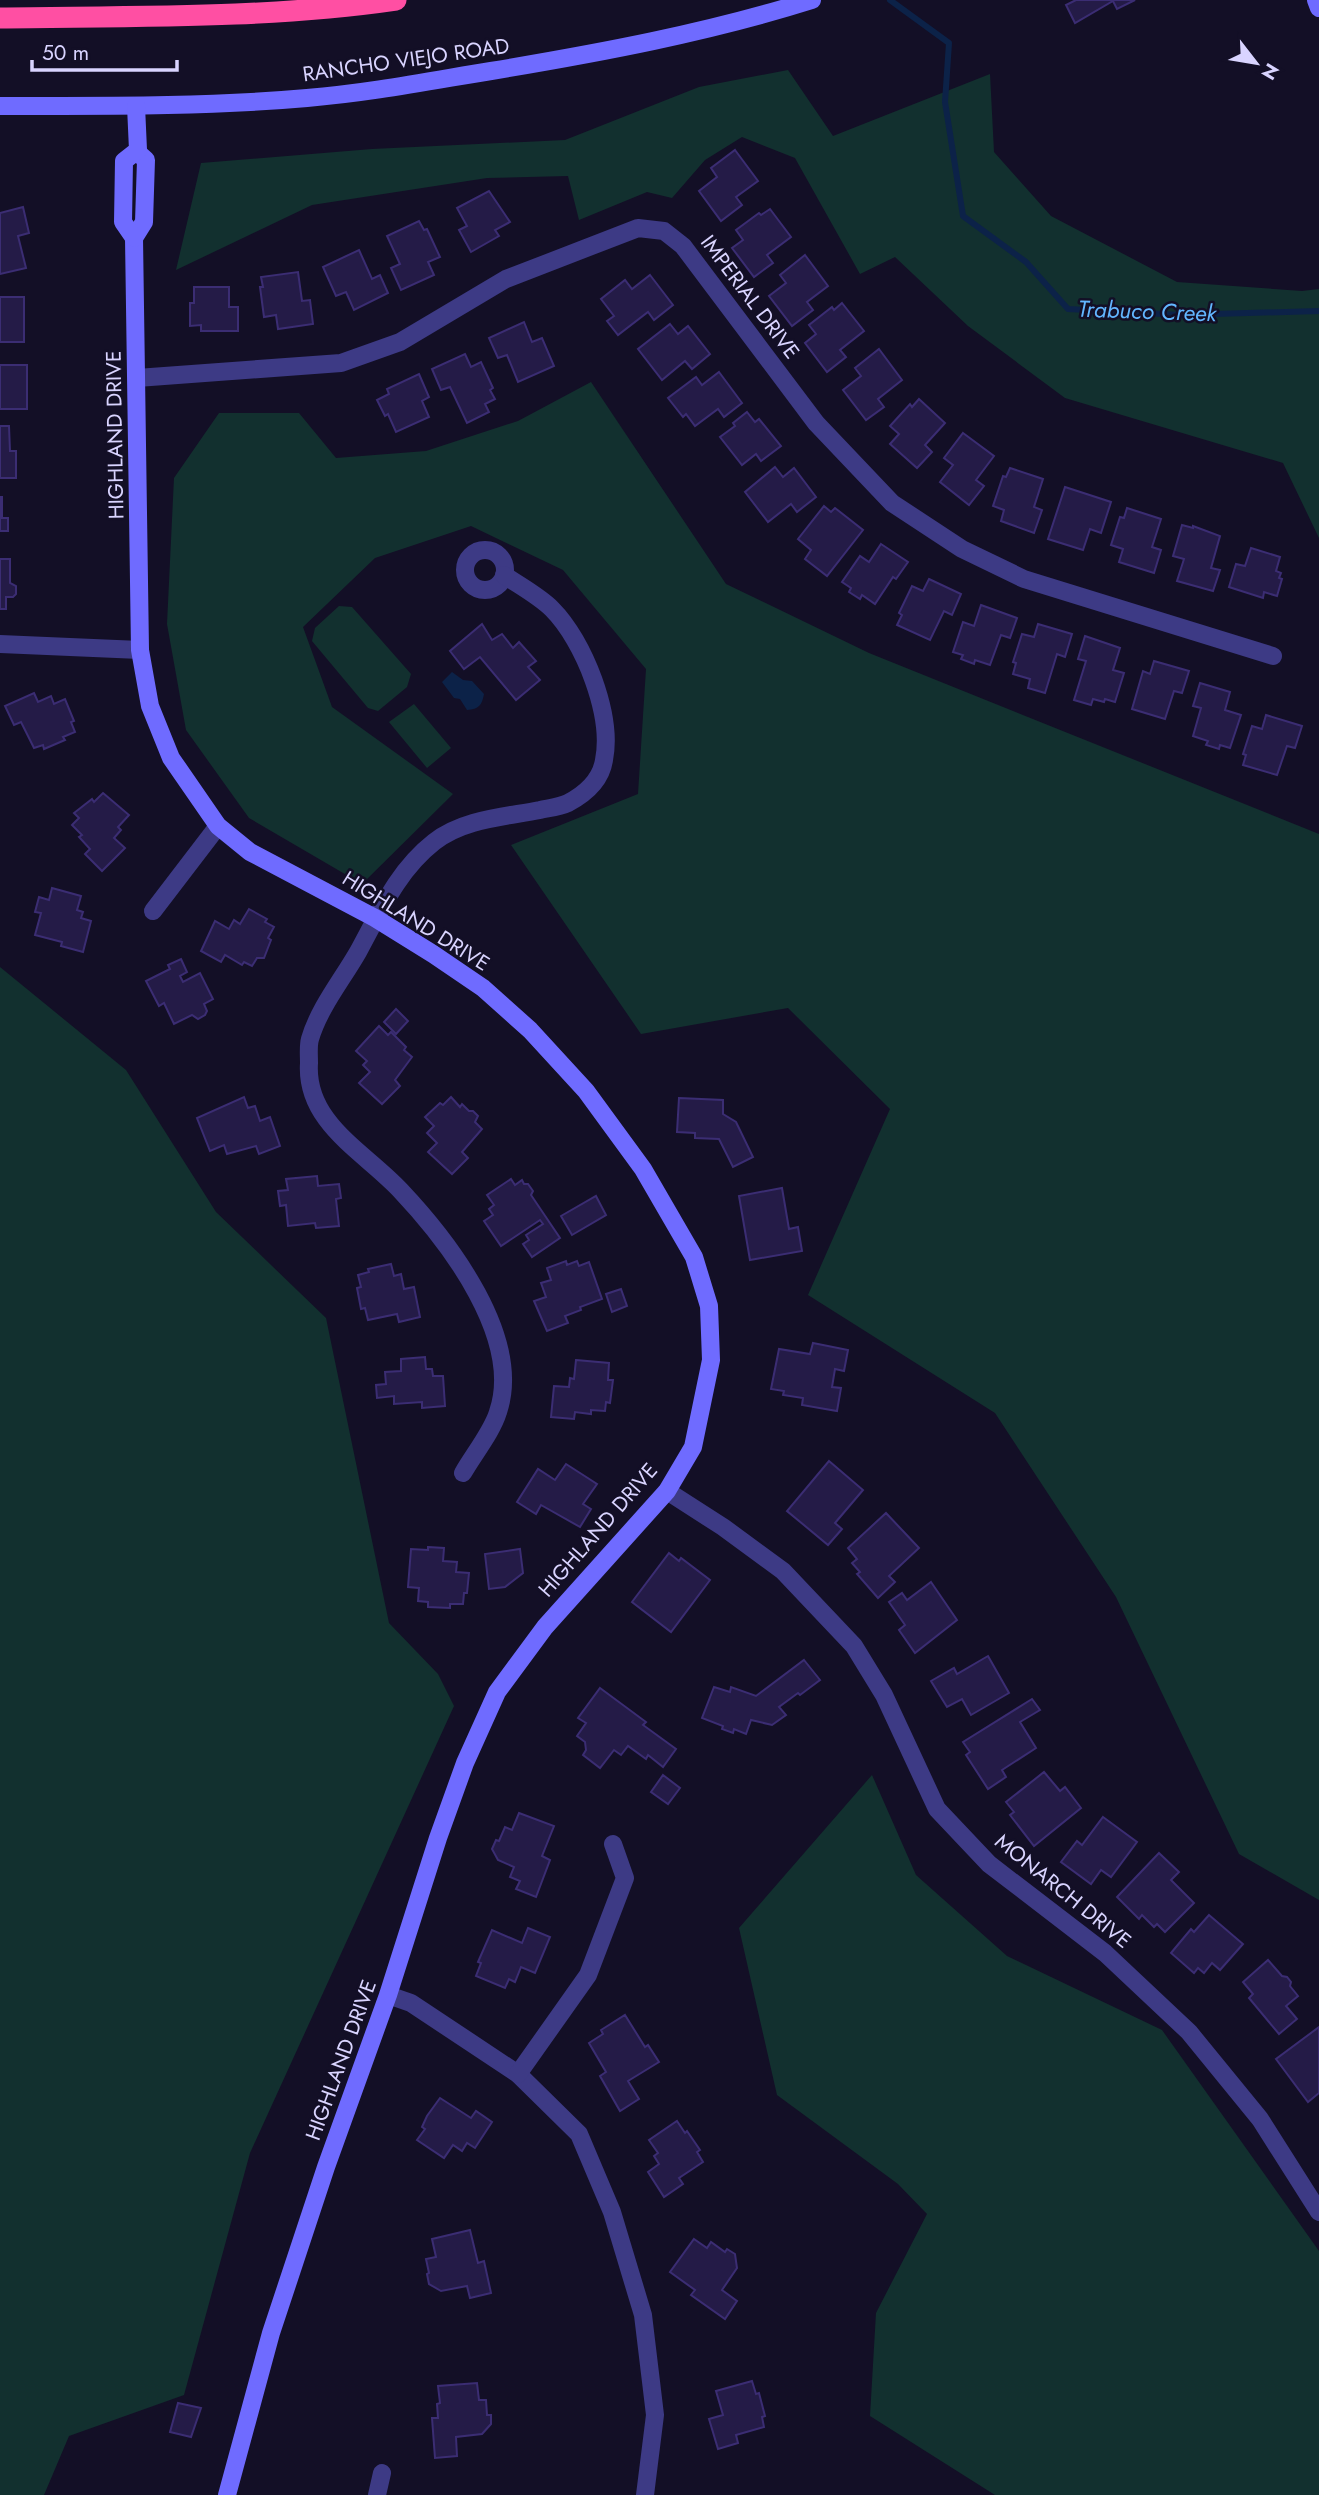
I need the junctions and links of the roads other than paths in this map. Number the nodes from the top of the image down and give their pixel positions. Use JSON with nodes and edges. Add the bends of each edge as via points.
{"nodes":[{"id":1,"x":396,"y":0,"type":"edge"},
{"id":2,"x":812,"y":0,"type":"edge"},
{"id":3,"x":1316,"y":0,"type":"edge"},
{"id":4,"x":1319,"y":8,"type":"edge"},
{"id":5,"x":0,"y":18,"type":"edge"},
{"id":6,"x":0,"y":106,"type":"edge"},
{"id":7,"x":136,"y":106,"type":"junction"},
{"id":8,"x":137,"y":379,"type":"junction"},
{"id":9,"x":505,"y":575,"type":"dead end"},
{"id":10,"x":0,"y":644,"type":"edge"},
{"id":11,"x":140,"y":650,"type":"junction"},
{"id":12,"x":1273,"y":656,"type":"dead end"},
{"id":13,"x":218,"y":826,"type":"junction"},
{"id":14,"x":153,"y":911,"type":"dead end"},
{"id":15,"x":375,"y":918,"type":"junction"},
{"id":16,"x":463,"y":1473,"type":"dead end"},
{"id":17,"x":667,"y":1491,"type":"junction"},
{"id":18,"x":613,"y":1844,"type":"dead end"},
{"id":19,"x":388,"y":1995,"type":"junction"},
{"id":20,"x":519,"y":2074,"type":"junction"},
{"id":21,"x":1319,"y":2212,"type":"edge"},
{"id":22,"x":382,"y":2473,"type":"dead end"},
{"id":23,"x":227,"y":2495,"type":"edge"},
{"id":24,"x":377,"y":2495,"type":"edge"},
{"id":25,"x":645,"y":2495,"type":"edge"}],
"edges":[{"from":1,"to":5,"type":"highway","via":[[240,14]]},
{"from":2,"to":7,"type":"street","name":"RANCHO VIEJO ROAD","via":[[745,21],[582,56],[369,92]]},
{"from":3,"to":4,"type":"street"},
{"from":6,"to":7,"type":"street","name":"RANCHO VIEJO ROAD"},
{"from":7,"to":8,"type":"street","name":"HIGHLAND DRIVE","via":[[137,152],[124,161],[123,222],[134,238]]},
{"from":8,"to":11,"type":"street","name":"HIGHLAND DRIVE"},
{"from":8,"to":12,"type":"street","name":"IMPERIAL DRIVE","via":[[341,362],[400,342],[506,279],[638,228],[664,231],[683,246],[816,423],[892,503],[962,549],[1024,579]]},
{"from":9,"to":15,"type":"street","via":[[552,609],[582,651],[599,694],[604,761],[597,779],[583,795],[565,805],[467,824],[435,841],[403,873]]},
{"from":10,"to":11,"type":"street"},
{"from":11,"to":13,"type":"street","name":"HIGHLAND DRIVE","via":[[150,706],[171,758]]},
{"from":13,"to":14,"type":"street"},
{"from":13,"to":15,"type":"street","name":"HIGHLAND DRIVE","via":[[250,852]]},
{"from":15,"to":16,"type":"street","via":[[310,1040],[308,1079],[320,1111],[341,1138],[400,1190],[448,1249],[477,1293],[495,1336],[504,1373],[498,1413]]},
{"from":15,"to":17,"type":"street","name":"HIGHLAND DRIVE","via":[[482,988],[530,1030],[586,1091],[643,1169],[694,1257],[709,1306],[710,1360],[693,1447]]},
{"from":17,"to":19,"type":"street","name":"HIGHLAND DRIVE","via":[[545,1627],[497,1692],[438,1838]]},
{"from":17,"to":21,"type":"street","name":"MONARCH DRIVE","via":[[783,1571],[854,1646],[884,1695],[937,1809],[989,1864],[1105,1953],[1189,2032],[1260,2119]]},
{"from":18,"to":20,"type":"street","via":[[625,1878],[588,1975]]},
{"from":19,"to":20,"type":"street","via":[[411,2003]]},
{"from":19,"to":23,"type":"street","name":"HIGHLAND DRIVE","via":[[271,2333]]},
{"from":20,"to":25,"type":"street","via":[[579,2134],[616,2225],[643,2315],[655,2415]]},
{"from":22,"to":24,"type":"street"}]}
